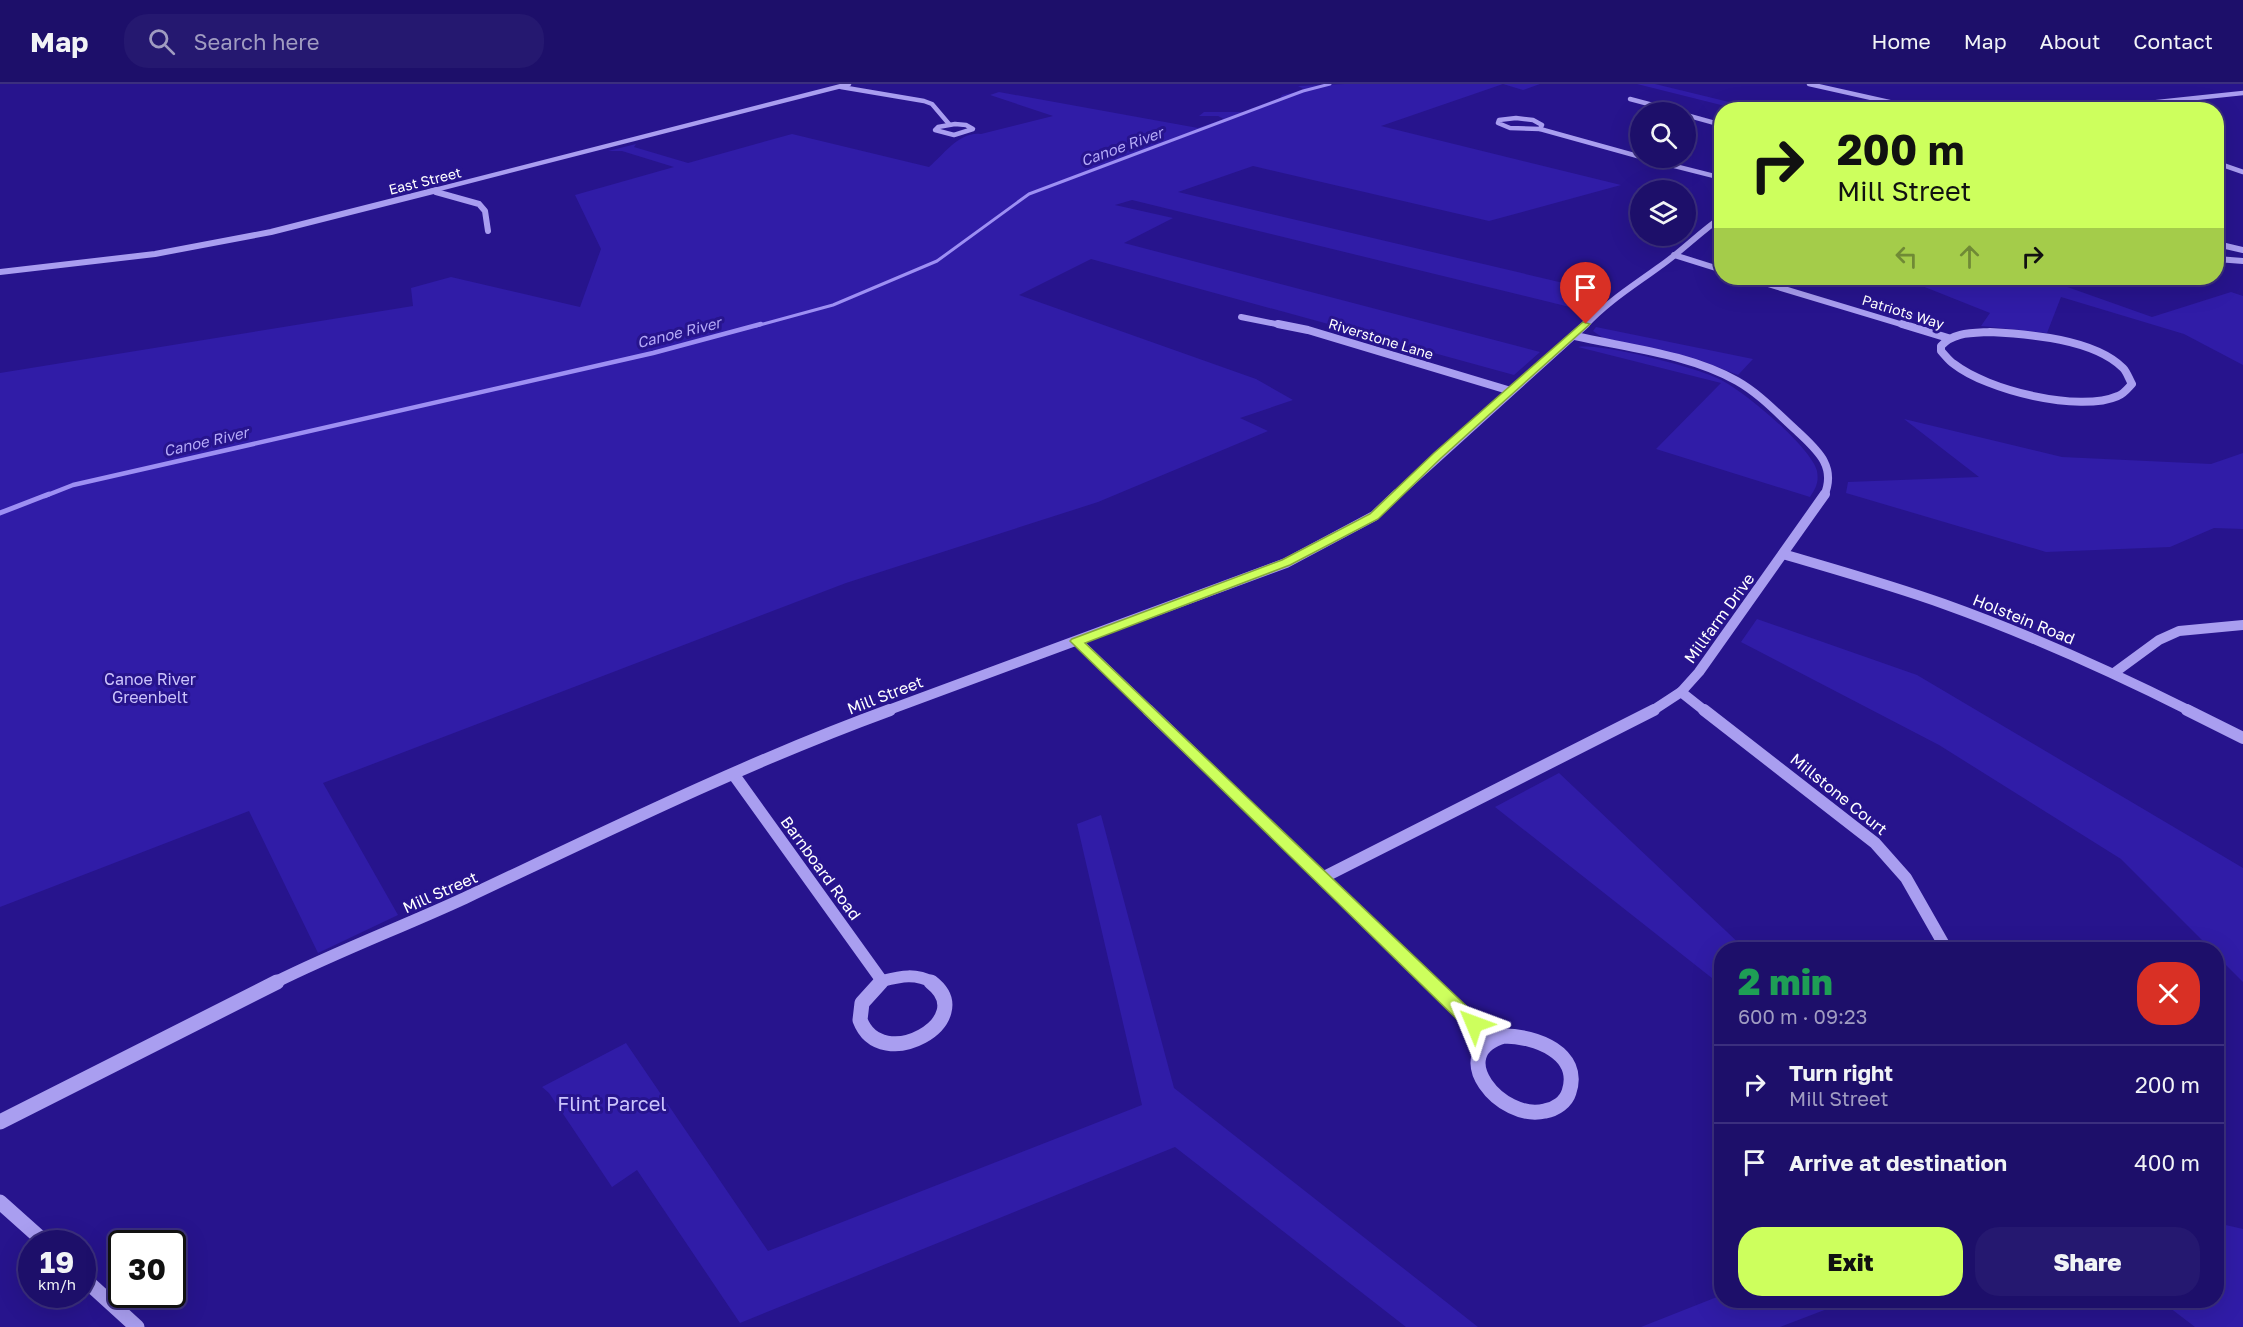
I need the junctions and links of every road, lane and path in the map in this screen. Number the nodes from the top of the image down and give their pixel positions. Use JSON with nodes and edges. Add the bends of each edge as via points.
{"nodes":[{"id":1,"x":849,"y":84,"type":"edge"},
{"id":2,"x":1809,"y":84,"type":"edge"},
{"id":3,"x":839,"y":87,"type":"junction"},
{"id":4,"x":2243,"y":93,"type":"edge"},
{"id":5,"x":1630,"y":99,"type":"dead end"},
{"id":6,"x":1890,"y":101,"type":"joint"},
{"id":7,"x":1641,"y":102,"type":"edge"},
{"id":8,"x":1894,"y":102,"type":"edge"},
{"id":9,"x":2158,"y":102,"type":"edge"},
{"id":10,"x":1696,"y":118,"type":"edge"},
{"id":11,"x":1714,"y":123,"type":"edge"},
{"id":12,"x":949,"y":124,"type":"junction"},
{"id":13,"x":1540,"y":129,"type":"junction"},
{"id":14,"x":1630,"y":154,"type":"edge"},
{"id":15,"x":2224,"y":165,"type":"edge"},
{"id":16,"x":1684,"y":168,"type":"edge"},
{"id":17,"x":2243,"y":172,"type":"edge"},
{"id":18,"x":1714,"y":176,"type":"edge"},
{"id":19,"x":433,"y":192,"type":"junction"},
{"id":20,"x":1714,"y":223,"type":"edge"},
{"id":21,"x":488,"y":231,"type":"dead end"},
{"id":22,"x":2224,"y":246,"type":"edge"},
{"id":23,"x":2243,"y":250,"type":"edge"},
{"id":24,"x":1674,"y":255,"type":"junction"},
{"id":25,"x":2224,"y":260,"type":"edge"},
{"id":26,"x":2243,"y":261,"type":"edge"},
{"id":27,"x":1714,"y":268,"type":"edge"},
{"id":28,"x":0,"y":272,"type":"edge"},
{"id":29,"x":1771,"y":285,"type":"edge"},
{"id":30,"x":1241,"y":317,"type":"dead end"},
{"id":31,"x":1575,"y":336,"type":"junction"},
{"id":32,"x":1948,"y":338,"type":"junction"},
{"id":33,"x":1511,"y":391,"type":"junction"},
{"id":34,"x":1783,"y":554,"type":"junction"},
{"id":35,"x":2243,"y":625,"type":"edge"},
{"id":36,"x":1077,"y":641,"type":"junction"},
{"id":37,"x":2114,"y":673,"type":"junction"},
{"id":38,"x":1681,"y":692,"type":"junction"},
{"id":39,"x":2243,"y":738,"type":"edge"},
{"id":40,"x":734,"y":775,"type":"junction"},
{"id":41,"x":1322,"y":878,"type":"junction"},
{"id":42,"x":1942,"y":942,"type":"edge"},
{"id":43,"x":882,"y":981,"type":"junction"},
{"id":44,"x":1490,"y":1040,"type":"junction"},
{"id":45,"x":0,"y":1122,"type":"edge"},
{"id":46,"x":0,"y":1202,"type":"edge"},
{"id":47,"x":31,"y":1230,"type":"edge"},
{"id":48,"x":96,"y":1290,"type":"edge"},
{"id":49,"x":137,"y":1327,"type":"edge"}],
"edges":[{"from":1,"to":3,"type":"street","name":"East Street"},
{"from":2,"to":6,"type":"street"},
{"from":3,"to":12,"type":"street","via":[[924,101],[932,104]]},
{"from":3,"to":19,"type":"street","name":"East Street"},
{"from":4,"to":9,"type":"street"},
{"from":5,"to":7,"type":"street"},
{"from":6,"to":8,"type":"street"},
{"from":10,"to":11,"type":"street"},
{"from":12,"to":12,"type":"street","via":[[934,130],[958,134],[973,129]]},
{"from":13,"to":13,"type":"street","via":[[1510,128],[1498,120],[1533,119],[1542,125]]},
{"from":13,"to":14,"type":"street"},
{"from":15,"to":17,"type":"street"},
{"from":16,"to":18,"type":"street"},
{"from":19,"to":21,"type":"street","via":[[479,204],[485,211]]},
{"from":19,"to":28,"type":"street","name":"East Street","via":[[213,244]]},
{"from":20,"to":24,"type":"street","name":"Mill Street"},
{"from":22,"to":23,"type":"street"},
{"from":24,"to":27,"type":"street"},
{"from":24,"to":31,"type":"street","name":"Mill Street","via":[[1615,297]]},
{"from":25,"to":26,"type":"street"},
{"from":29,"to":32,"type":"street","name":"Patriots Way"},
{"from":30,"to":33,"type":"street","name":"Riverstone Lane","via":[[1308,330]]},
{"from":31,"to":33,"type":"street","name":"Mill Street"},
{"from":31,"to":34,"type":"street","name":"Millfarm Drive","via":[[1723,375],[1752,391],[1813,446],[1824,459],[1830,483]]},
{"from":32,"to":32,"type":"street","name":"Patriots Way","via":[[1941,351],[1956,368],[2022,393],[2098,400],[2119,396],[2132,384],[2128,373],[2115,362],[2054,339],[1991,331]]},
{"from":33,"to":36,"type":"street","name":"Mill Street","via":[[1374,516],[1286,563]]},
{"from":34,"to":37,"type":"street","name":"Holstein Road","via":[[1963,610]]},
{"from":34,"to":38,"type":"street","name":"Millfarm Drive","via":[[1713,654]]},
{"from":35,"to":37,"type":"street","via":[[2179,631],[2159,640]]},
{"from":36,"to":40,"type":"street","name":"Mill Street","via":[[840,728]]},
{"from":36,"to":41,"type":"street"},
{"from":37,"to":39,"type":"street","name":"Holstein Road"},
{"from":38,"to":41,"type":"street","name":"Millfarm Drive","via":[[1649,713]]},
{"from":38,"to":42,"type":"street","name":"Millstone Court","via":[[1889,857],[1906,878]]},
{"from":40,"to":43,"type":"street","name":"Barnboard Road"},
{"from":40,"to":45,"type":"street","name":"Mill Street","via":[[302,969]]},
{"from":41,"to":44,"type":"street"},
{"from":43,"to":43,"type":"street","via":[[868,991],[860,1004],[860,1019],[872,1037],[887,1043],[904,1043],[922,1038],[936,1027],[945,1005],[942,991],[932,980],[908,974]]},
{"from":44,"to":44,"type":"street","via":[[1481,1051],[1478,1066],[1483,1082],[1494,1096],[1531,1112],[1550,1110],[1564,1102],[1571,1088],[1570,1072],[1553,1049],[1535,1038],[1516,1034]]},
{"from":46,"to":47,"type":"street"},
{"from":48,"to":49,"type":"street"}]}
